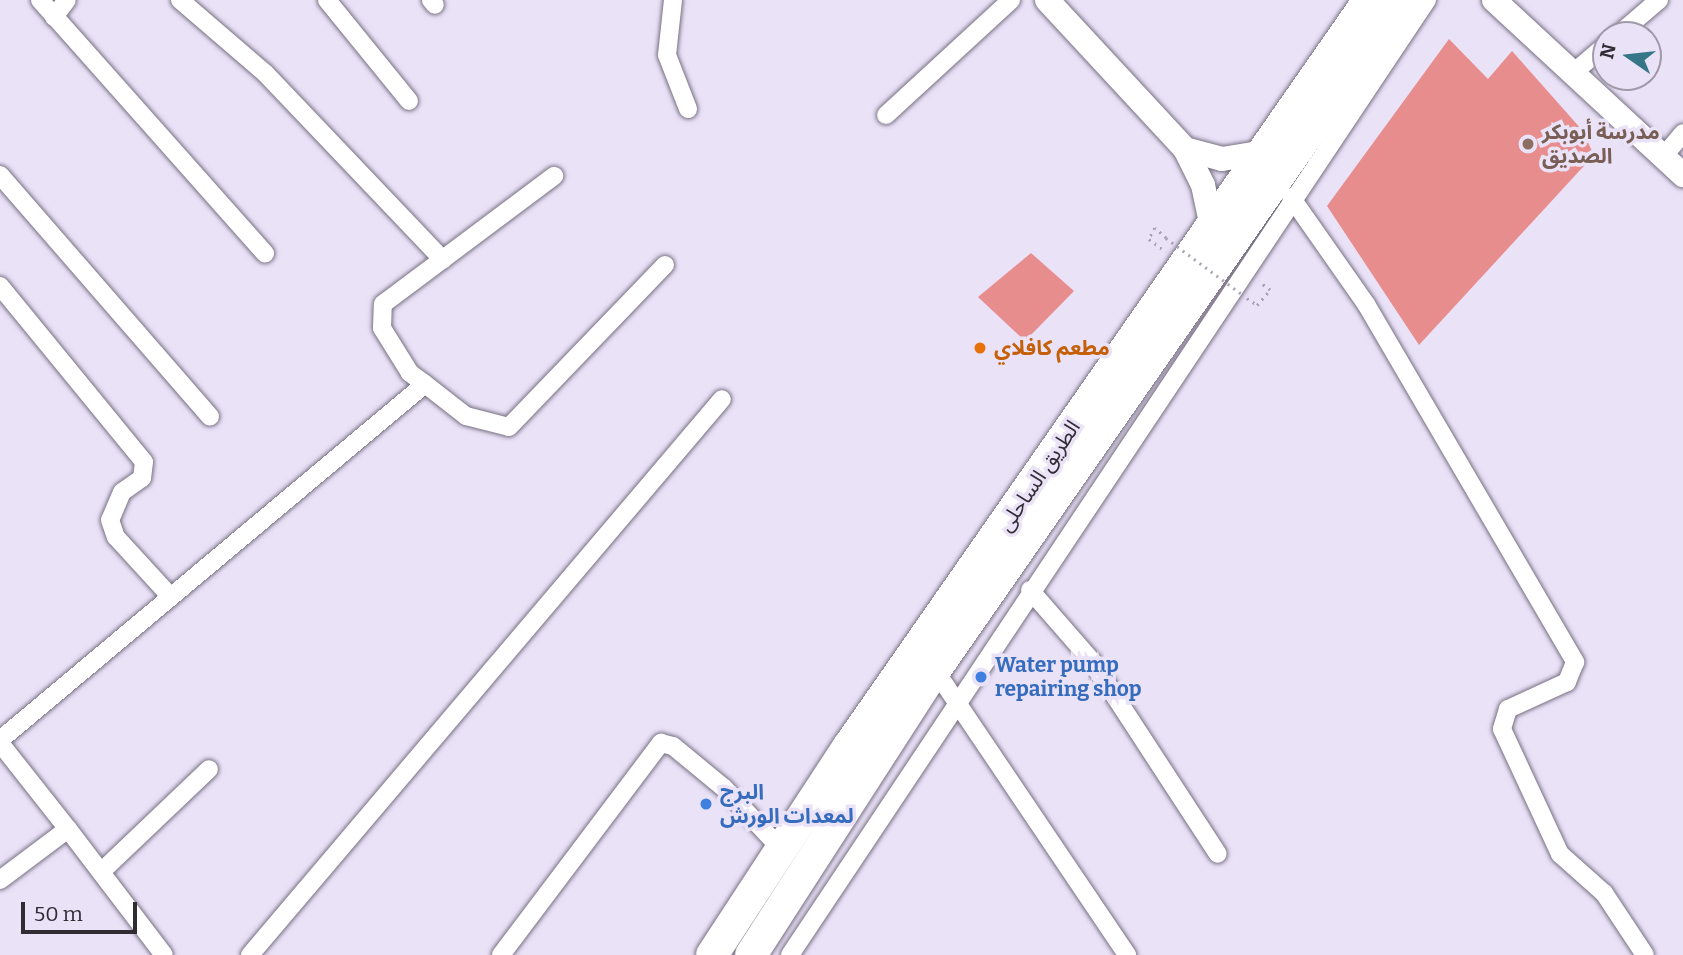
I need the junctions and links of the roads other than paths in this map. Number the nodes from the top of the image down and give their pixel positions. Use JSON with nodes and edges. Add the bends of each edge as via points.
{"nodes":[{"id":1,"x":40,"y":0,"type":"edge"},
{"id":2,"x":67,"y":0,"type":"edge"},
{"id":3,"x":180,"y":0,"type":"edge"},
{"id":4,"x":327,"y":0,"type":"edge"},
{"id":5,"x":673,"y":0,"type":"edge"},
{"id":6,"x":1011,"y":0,"type":"edge"},
{"id":7,"x":1047,"y":0,"type":"edge"},
{"id":8,"x":1401,"y":0,"type":"edge"},
{"id":9,"x":1427,"y":0,"type":"edge"},
{"id":10,"x":1494,"y":0,"type":"edge"},
{"id":11,"x":1659,"y":0,"type":"edge"},
{"id":12,"x":1357,"y":5,"type":"edge"},
{"id":13,"x":54,"y":17,"type":"junction"},
{"id":14,"x":1634,"y":21,"type":"edge"},
{"id":15,"x":1592,"y":57,"type":"edge"},
{"id":16,"x":1573,"y":73,"type":"junction"},
{"id":17,"x":409,"y":101,"type":"dead end"},
{"id":18,"x":688,"y":109,"type":"dead end"},
{"id":19,"x":886,"y":115,"type":"dead end"},
{"id":20,"x":1683,"y":134,"type":"edge"},
{"id":21,"x":1185,"y":149,"type":"junction"},
{"id":22,"x":1259,"y":153,"type":"junction"},
{"id":23,"x":1663,"y":157,"type":"junction"},
{"id":24,"x":0,"y":175,"type":"edge"},
{"id":25,"x":1683,"y":175,"type":"edge"},
{"id":26,"x":554,"y":176,"type":"dead end"},
{"id":27,"x":1291,"y":197,"type":"junction"},
{"id":28,"x":1211,"y":223,"type":"junction"},
{"id":29,"x":265,"y":253,"type":"dead end"},
{"id":30,"x":443,"y":260,"type":"junction"},
{"id":31,"x":665,"y":265,"type":"dead end"},
{"id":32,"x":0,"y":286,"type":"edge"},
{"id":33,"x":425,"y":384,"type":"junction"},
{"id":34,"x":722,"y":399,"type":"dead end"},
{"id":35,"x":210,"y":417,"type":"dead end"},
{"id":36,"x":1030,"y":590,"type":"junction"},
{"id":37,"x":171,"y":597,"type":"junction"},
{"id":38,"x":935,"y":670,"type":"junction"},
{"id":39,"x":956,"y":701,"type":"junction"},
{"id":40,"x":0,"y":741,"type":"edge"},
{"id":41,"x":209,"y":769,"type":"dead end"},
{"id":42,"x":68,"y":829,"type":"junction"},
{"id":43,"x":783,"y":851,"type":"junction"},
{"id":44,"x":1219,"y":854,"type":"dead end"},
{"id":45,"x":101,"y":872,"type":"junction"},
{"id":46,"x":0,"y":880,"type":"edge"},
{"id":47,"x":164,"y":955,"type":"edge"},
{"id":48,"x":250,"y":955,"type":"edge"},
{"id":49,"x":500,"y":955,"type":"edge"},
{"id":50,"x":712,"y":955,"type":"edge"},
{"id":51,"x":751,"y":955,"type":"edge"},
{"id":52,"x":790,"y":955,"type":"edge"},
{"id":53,"x":1127,"y":955,"type":"edge"},
{"id":54,"x":1645,"y":955,"type":"edge"}],
"edges":[{"from":1,"to":13,"type":"street"},
{"from":2,"to":13,"type":"street"},
{"from":3,"to":30,"type":"street","via":[[265,73]]},
{"from":4,"to":17,"type":"street"},
{"from":5,"to":18,"type":"street","via":[[667,55]]},
{"from":6,"to":19,"type":"street"},
{"from":7,"to":21,"type":"street"},
{"from":8,"to":38,"type":"highway","name":"الطريق الساحلى"},
{"from":9,"to":27,"type":"street"},
{"from":10,"to":16,"type":"street"},
{"from":11,"to":14,"type":"street"},
{"from":12,"to":22,"type":"highway","name":"الطريق الساحلى"},
{"from":13,"to":29,"type":"street"},
{"from":15,"to":16,"type":"street"},
{"from":16,"to":23,"type":"street"},
{"from":20,"to":23,"type":"street"},
{"from":21,"to":22,"type":"street","via":[[1222,159]]},
{"from":21,"to":28,"type":"street","via":[[1203,185]]},
{"from":22,"to":28,"type":"highway","name":"الطريق الساحلى"},
{"from":23,"to":25,"type":"street"},
{"from":24,"to":35,"type":"street"},
{"from":26,"to":30,"type":"street"},
{"from":27,"to":36,"type":"street"},
{"from":27,"to":54,"type":"street","via":[[1366,304],[1575,662],[1567,682],[1508,709],[1502,729],[1560,853],[1604,893]]},
{"from":28,"to":43,"type":"highway","name":"الطريق الساحلى"},
{"from":30,"to":33,"type":"street","via":[[378,312],[398,356]]},
{"from":31,"to":33,"type":"street","via":[[509,427],[466,416]]},
{"from":32,"to":37,"type":"street","via":[[144,462],[142,478],[122,492],[110,520],[116,537]]},
{"from":33,"to":37,"type":"street"},
{"from":34,"to":48,"type":"street"},
{"from":36,"to":39,"type":"street"},
{"from":36,"to":44,"type":"street","via":[[1091,661]]},
{"from":37,"to":40,"type":"street"},
{"from":38,"to":39,"type":"street"},
{"from":38,"to":51,"type":"highway","name":"الطريق الساحلى"},
{"from":39,"to":52,"type":"street"},
{"from":39,"to":53,"type":"street"},
{"from":40,"to":42,"type":"street"},
{"from":41,"to":45,"type":"street"},
{"from":42,"to":45,"type":"street"},
{"from":42,"to":46,"type":"street"},
{"from":43,"to":49,"type":"street","via":[[723,788],[673,746],[661,743]]},
{"from":43,"to":50,"type":"highway","name":"الطريق الساحلى"},
{"from":45,"to":47,"type":"street"}]}
